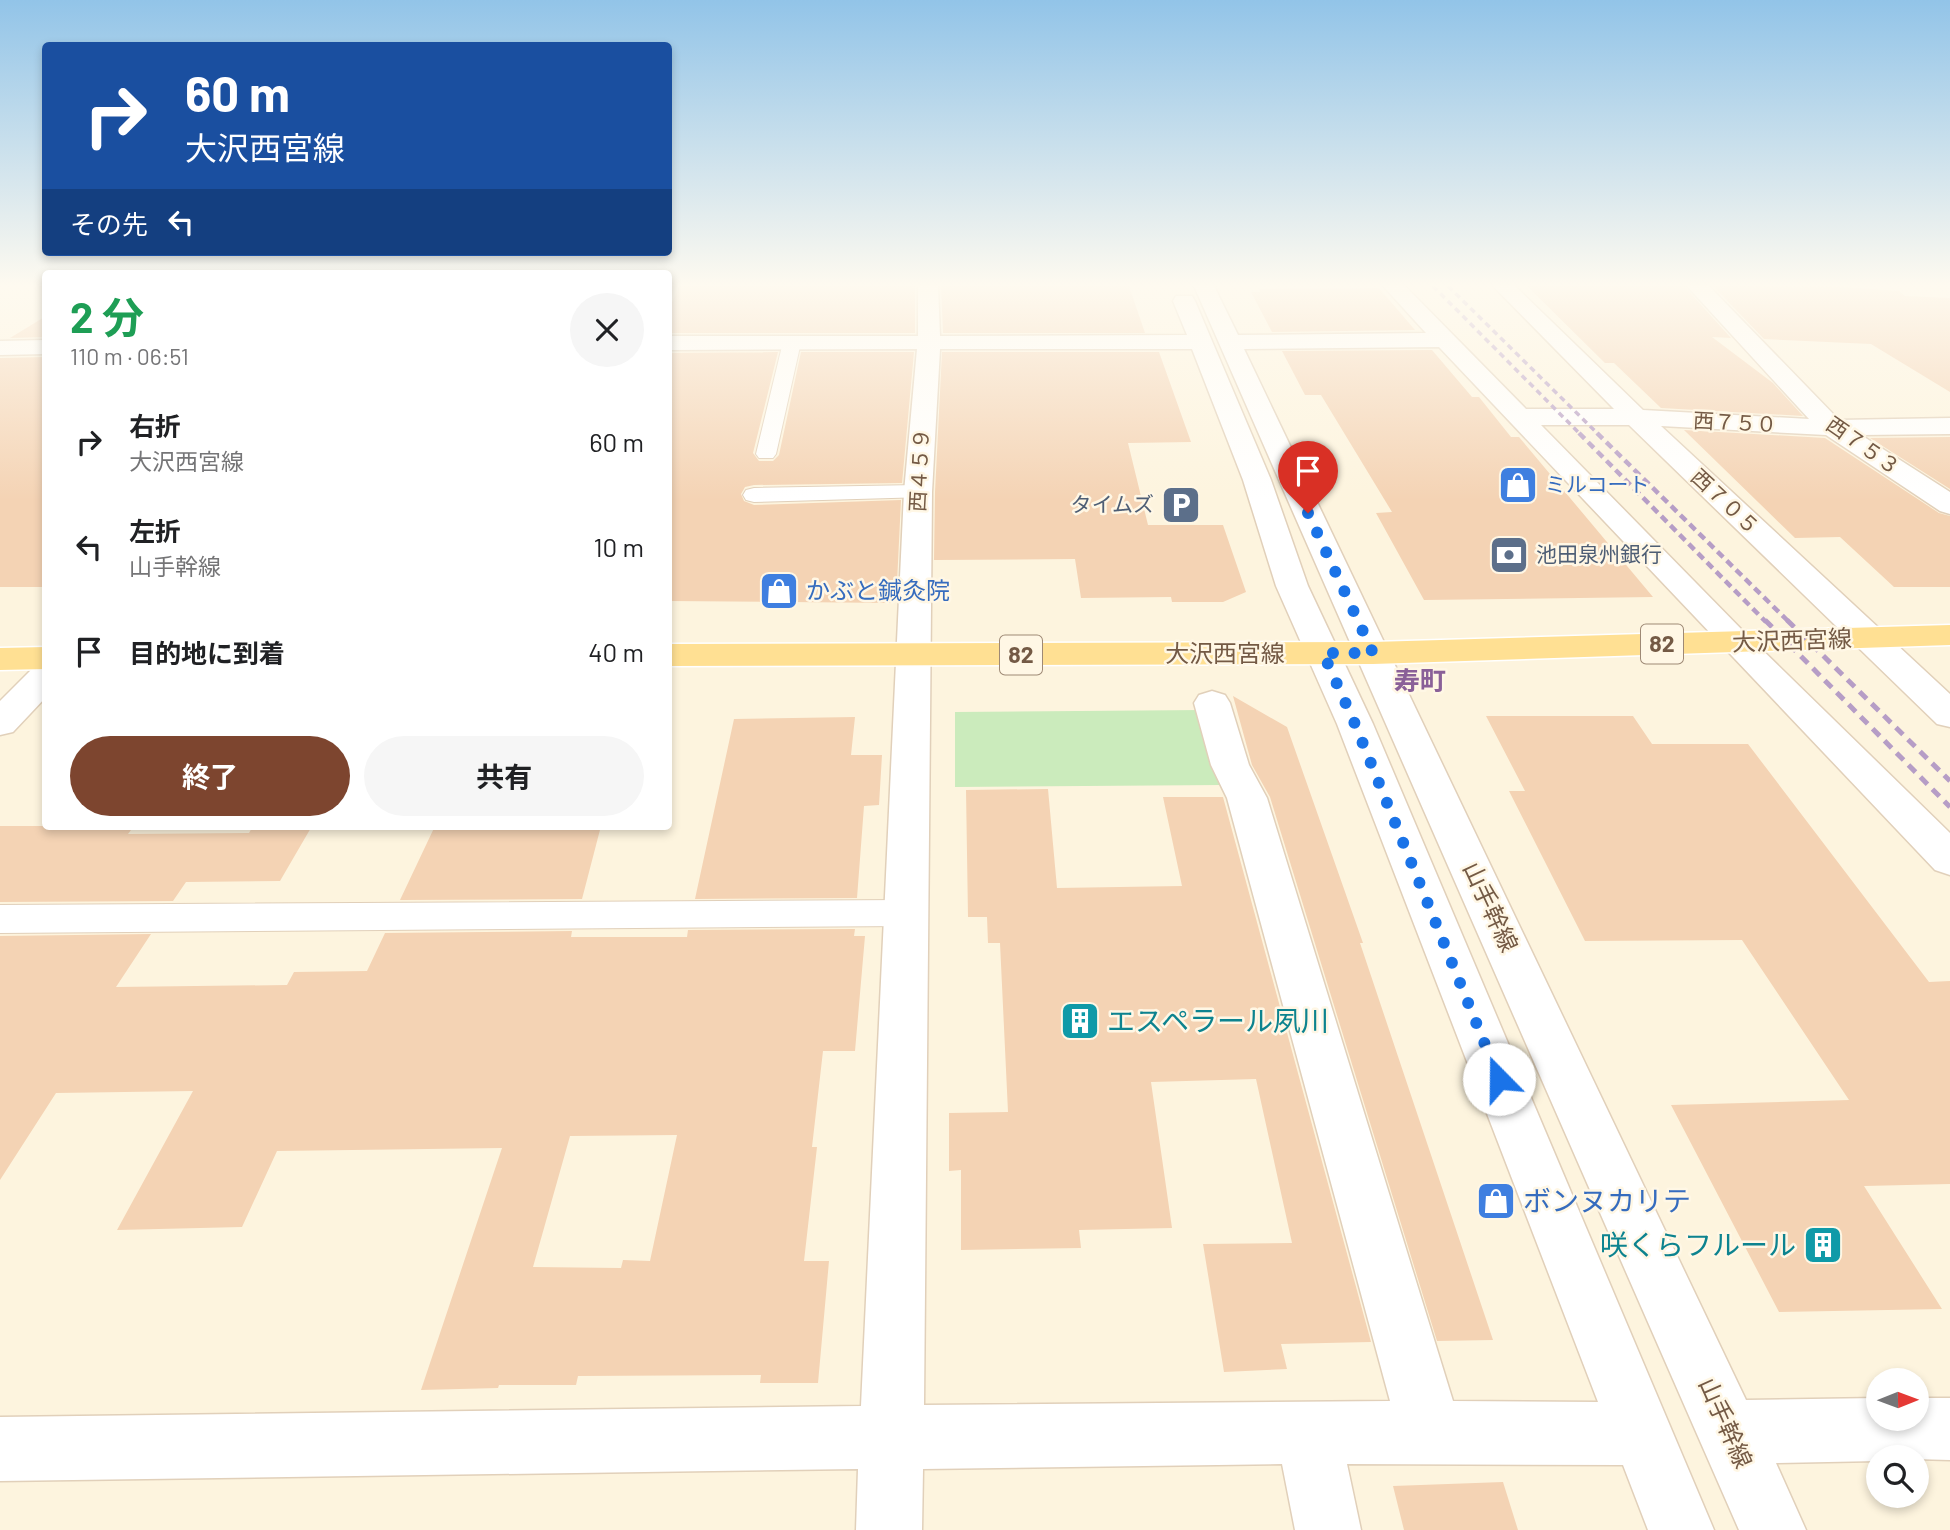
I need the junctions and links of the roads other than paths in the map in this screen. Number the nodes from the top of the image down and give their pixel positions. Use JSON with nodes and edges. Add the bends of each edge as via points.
{"nodes":[{"id":1,"x":788,"y":357,"type":"edge"},
{"id":2,"x":928,"y":357,"type":"edge"},
{"id":3,"x":1206,"y":357,"type":"edge"},
{"id":4,"x":1237,"y":357,"type":"edge"},
{"id":5,"x":1464,"y":357,"type":"edge"},
{"id":6,"x":1575,"y":357,"type":"edge"},
{"id":7,"x":1765,"y":357,"type":"edge"},
{"id":8,"x":1521,"y":417,"type":"junction"},
{"id":9,"x":1636,"y":417,"type":"junction"},
{"id":10,"x":1950,"y":426,"type":"edge"},
{"id":11,"x":1832,"y":428,"type":"junction"},
{"id":12,"x":766,"y":454,"type":"dead end"},
{"id":13,"x":918,"y":492,"type":"junction"},
{"id":14,"x":754,"y":495,"type":"dead end"},
{"id":15,"x":1950,"y":505,"type":"edge"},
{"id":16,"x":1950,"y":635,"type":"edge"},
{"id":17,"x":1870,"y":638,"type":"junction"},
{"id":18,"x":1736,"y":643,"type":"junction"},
{"id":19,"x":1323,"y":653,"type":"junction"},
{"id":20,"x":1373,"y":653,"type":"junction"},
{"id":21,"x":672,"y":655,"type":"edge"},
{"id":22,"x":914,"y":655,"type":"junction"},
{"id":23,"x":42,"y":658,"type":"edge"},
{"id":24,"x":0,"y":659,"type":"edge"},
{"id":25,"x":42,"y":679,"type":"edge"},
{"id":26,"x":1212,"y":703,"type":"dead end"},
{"id":27,"x":1950,"y":715,"type":"edge"},
{"id":28,"x":0,"y":723,"type":"edge"},
{"id":29,"x":1950,"y":859,"type":"edge"},
{"id":30,"x":907,"y":913,"type":"junction"},
{"id":31,"x":0,"y":919,"type":"edge"},
{"id":32,"x":1950,"y":1429,"type":"edge"},
{"id":33,"x":1308,"y":1432,"type":"junction"},
{"id":34,"x":1730,"y":1432,"type":"junction"},
{"id":35,"x":1431,"y":1434,"type":"junction"},
{"id":36,"x":1643,"y":1434,"type":"junction"},
{"id":37,"x":891,"y":1439,"type":"junction"},
{"id":38,"x":0,"y":1449,"type":"edge"},
{"id":39,"x":888,"y":1530,"type":"edge"},
{"id":40,"x":1328,"y":1530,"type":"edge"},
{"id":41,"x":1681,"y":1530,"type":"edge"},
{"id":42,"x":1773,"y":1530,"type":"edge"}],
"edges":[{"from":1,"to":12,"type":"lane"},
{"from":2,"to":13,"type":"street","name":"西４５９"},
{"from":3,"to":19,"type":"street","via":[[1257,480],[1292,586]]},
{"from":4,"to":20,"type":"street","name":"山手幹線"},
{"from":5,"to":8,"type":"street"},
{"from":6,"to":9,"type":"street","name":"西７０５"},
{"from":7,"to":11,"type":"street","name":"西７５３"},
{"from":8,"to":9,"type":"street","name":"西７５０"},
{"from":8,"to":18,"type":"street"},
{"from":9,"to":11,"type":"street","name":"西７５０"},
{"from":9,"to":17,"type":"street","name":"西７０５"},
{"from":10,"to":11,"type":"street","name":"西７５０"},
{"from":11,"to":15,"type":"street","name":"西７５３"},
{"from":13,"to":14,"type":"lane"},
{"from":13,"to":22,"type":"street","name":"西４５９"},
{"from":16,"to":17,"type":"main road","name":"大沢西宮線","number":"82"},
{"from":17,"to":18,"type":"main road","name":"大沢西宮線","number":"82"},
{"from":17,"to":27,"type":"street","name":"西７０５"},
{"from":18,"to":20,"type":"main road","name":"大沢西宮線","number":"82"},
{"from":18,"to":29,"type":"street"},
{"from":19,"to":20,"type":"main road","name":"大沢西宮線","number":"82"},
{"from":19,"to":22,"type":"main road","name":"大沢西宮線","number":"82"},
{"from":19,"to":36,"type":"street"},
{"from":20,"to":34,"type":"street","name":"山手幹線"},
{"from":21,"to":22,"type":"main road","name":"大沢西宮線","number":"82"},
{"from":22,"to":30,"type":"street","name":"西４５９"},
{"from":23,"to":24,"type":"main road"},
{"from":25,"to":28,"type":"street"},
{"from":26,"to":35,"type":"street","via":[[1230,765],[1247,799]]},
{"from":30,"to":31,"type":"lane"},
{"from":30,"to":37,"type":"street","name":"西４５９"},
{"from":32,"to":34,"type":"street"},
{"from":33,"to":35,"type":"street"},
{"from":33,"to":37,"type":"street"},
{"from":33,"to":40,"type":"street"},
{"from":34,"to":42,"type":"street","name":"山手幹線"},
{"from":35,"to":36,"type":"street"},
{"from":36,"to":41,"type":"street"},
{"from":37,"to":38,"type":"street"},
{"from":37,"to":39,"type":"street","name":"西４５９"}]}
